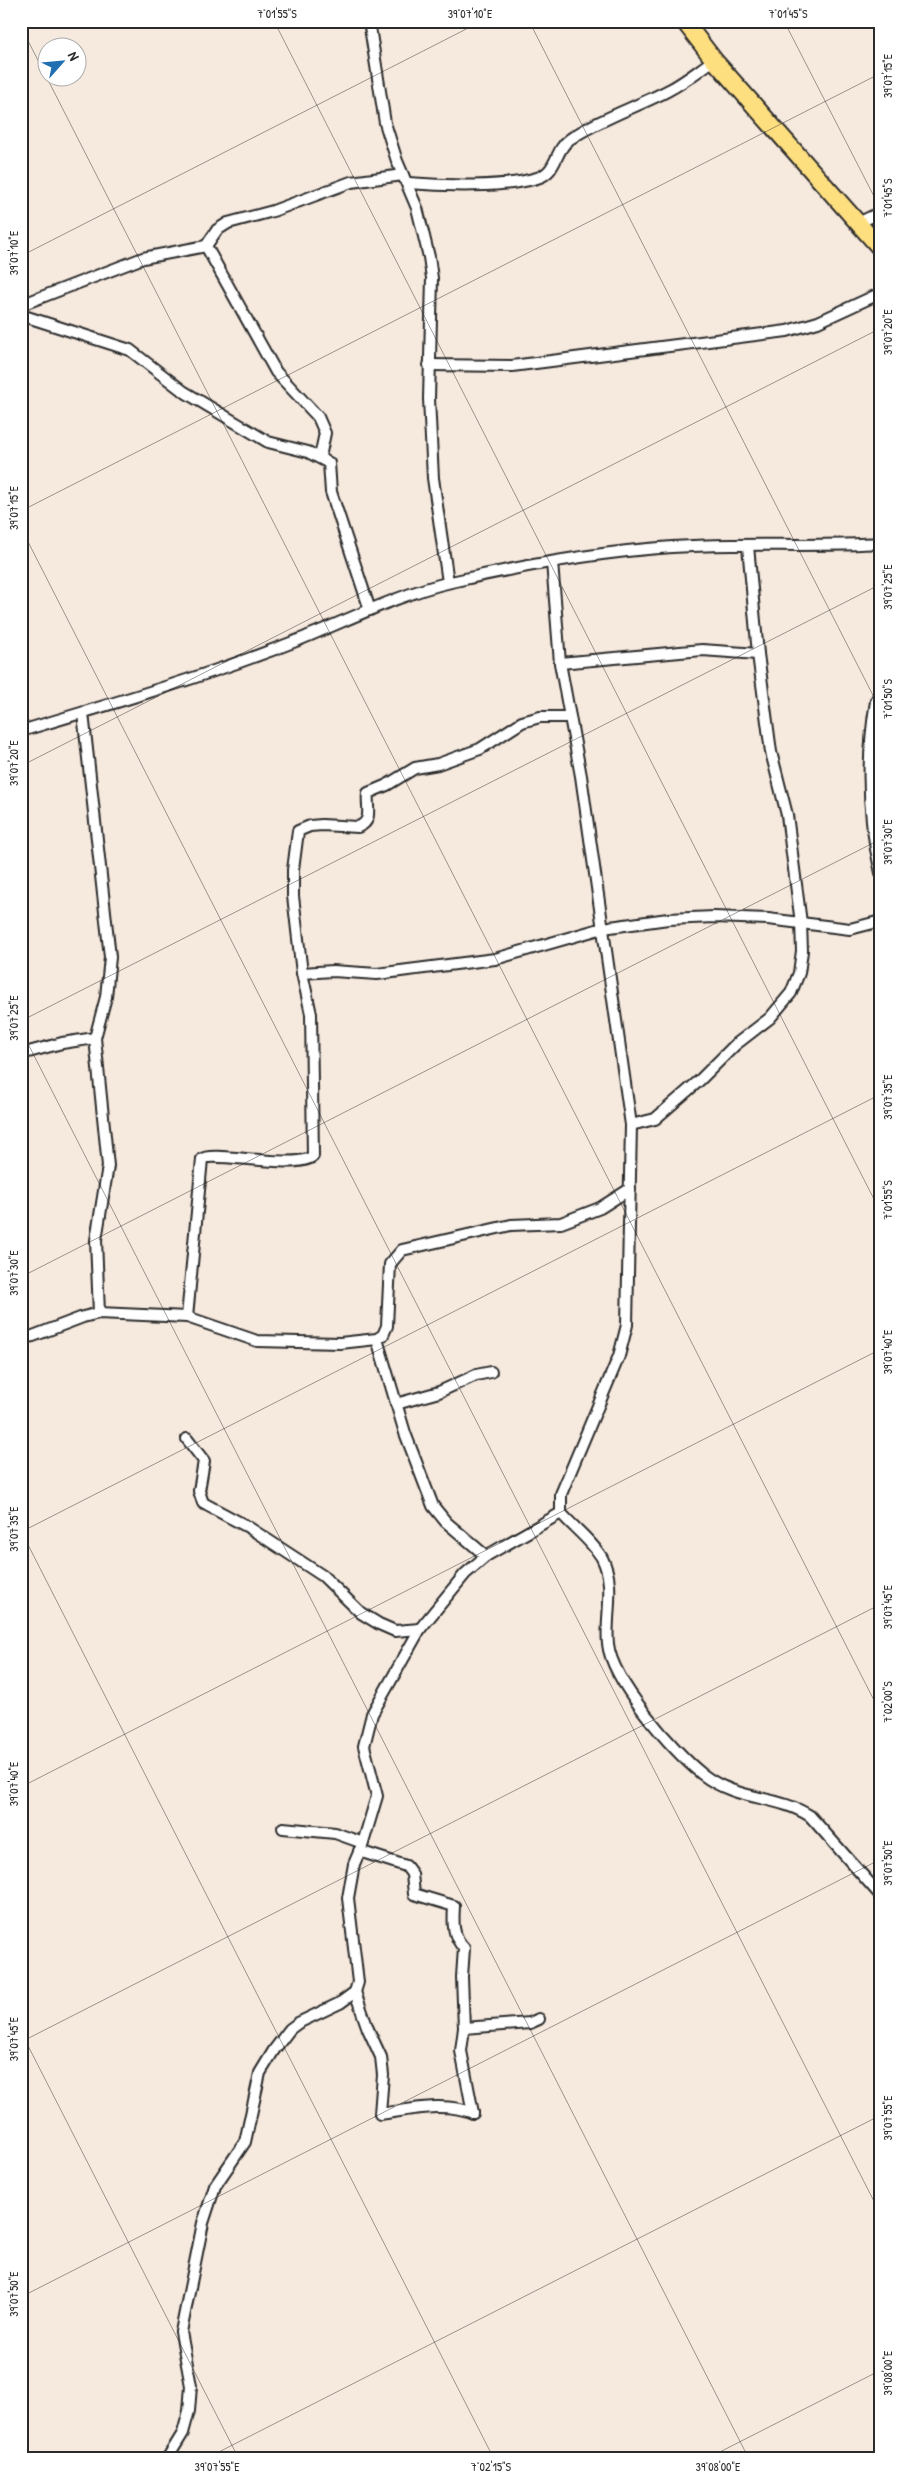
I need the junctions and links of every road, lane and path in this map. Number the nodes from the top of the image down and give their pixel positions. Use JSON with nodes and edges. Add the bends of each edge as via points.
{"nodes":[{"id":1,"x":369,"y":21,"type":"edge"},
{"id":2,"x":684,"y":21,"type":"edge"},
{"id":3,"x":714,"y":60,"type":"junction"},
{"id":4,"x":406,"y":179,"type":"junction"},
{"id":5,"x":881,"y":212,"type":"edge"},
{"id":6,"x":858,"y":223,"type":"junction"},
{"id":7,"x":206,"y":246,"type":"junction"},
{"id":8,"x":881,"y":249,"type":"edge"},
{"id":9,"x":881,"y":293,"type":"edge"},
{"id":10,"x":21,"y":305,"type":"edge"},
{"id":11,"x":21,"y":315,"type":"edge"},
{"id":12,"x":429,"y":365,"type":"junction"},
{"id":13,"x":320,"y":456,"type":"junction"},
{"id":14,"x":881,"y":543,"type":"edge"},
{"id":15,"x":748,"y":546,"type":"junction"},
{"id":16,"x":552,"y":562,"type":"junction"},
{"id":17,"x":448,"y":582,"type":"junction"},
{"id":18,"x":370,"y":610,"type":"junction"},
{"id":19,"x":758,"y":654,"type":"junction"},
{"id":20,"x":560,"y":663,"type":"junction"},
{"id":21,"x":881,"y":692,"type":"edge"},
{"id":22,"x":83,"y":713,"type":"junction"},
{"id":23,"x":570,"y":717,"type":"junction"},
{"id":24,"x":21,"y":731,"type":"edge"},
{"id":25,"x":881,"y":874,"type":"edge"},
{"id":26,"x":881,"y":921,"type":"edge"},
{"id":27,"x":801,"y":923,"type":"junction"},
{"id":28,"x":603,"y":928,"type":"junction"},
{"id":29,"x":302,"y":973,"type":"junction"},
{"id":30,"x":95,"y":1038,"type":"junction"},
{"id":31,"x":21,"y":1054,"type":"edge"},
{"id":32,"x":631,"y":1125,"type":"junction"},
{"id":33,"x":630,"y":1189,"type":"junction"},
{"id":34,"x":99,"y":1313,"type":"junction"},
{"id":35,"x":187,"y":1317,"type":"junction"},
{"id":36,"x":21,"y":1338,"type":"edge"},
{"id":37,"x":377,"y":1339,"type":"junction"},
{"id":38,"x":491,"y":1372,"type":"dead end"},
{"id":39,"x":396,"y":1404,"type":"junction"},
{"id":40,"x":187,"y":1439,"type":"dead end"},
{"id":41,"x":561,"y":1513,"type":"junction"},
{"id":42,"x":486,"y":1556,"type":"junction"},
{"id":43,"x":420,"y":1629,"type":"junction"},
{"id":44,"x":283,"y":1828,"type":"dead end"},
{"id":45,"x":361,"y":1847,"type":"junction"},
{"id":46,"x":881,"y":1896,"type":"edge"},
{"id":47,"x":355,"y":1992,"type":"junction"},
{"id":48,"x":540,"y":2019,"type":"dead end"},
{"id":49,"x":464,"y":2028,"type":"junction"},
{"id":50,"x":167,"y":2459,"type":"edge"}],
"edges":[{"from":1,"to":4,"type":"street","via":[[385,123]]},
{"from":2,"to":3,"type":"main road"},
{"from":3,"to":4,"type":"street","via":[[671,89],[592,126],[568,141],[547,175],[536,179],[444,186]]},
{"from":3,"to":6,"type":"main road"},
{"from":4,"to":7,"type":"street","via":[[351,182],[273,211],[228,223],[217,230]]},
{"from":4,"to":12,"type":"street","via":[[417,208],[432,278]]},
{"from":5,"to":6,"type":"street"},
{"from":6,"to":8,"type":"main road"},
{"from":7,"to":10,"type":"street","via":[[143,258]]},
{"from":7,"to":13,"type":"street","via":[[276,372],[318,417],[325,432]]},
{"from":9,"to":12,"type":"street","via":[[818,322],[787,331],[512,366]]},
{"from":11,"to":13,"type":"street","via":[[130,350],[184,391],[268,442]]},
{"from":12,"to":17,"type":"street","via":[[434,478]]},
{"from":13,"to":18,"type":"street","via":[[329,463],[331,492]]},
{"from":14,"to":15,"type":"street"},
{"from":15,"to":16,"type":"street","via":[[634,550]]},
{"from":15,"to":19,"type":"street"},
{"from":16,"to":17,"type":"street"},
{"from":16,"to":20,"type":"street"},
{"from":17,"to":18,"type":"street"},
{"from":18,"to":22,"type":"street","via":[[300,640]]},
{"from":19,"to":20,"type":"street","via":[[702,650]]},
{"from":19,"to":27,"type":"street","via":[[771,752],[787,815]]},
{"from":20,"to":23,"type":"street"},
{"from":21,"to":25,"type":"street","via":[[876,701],[868,770],[871,826]]},
{"from":22,"to":24,"type":"street"},
{"from":22,"to":30,"type":"street","via":[[110,957],[106,997]]},
{"from":23,"to":28,"type":"street"},
{"from":23,"to":29,"type":"street","via":[[540,717],[522,722],[480,749],[438,764],[415,768],[387,785],[373,789],[368,793],[368,818],[364,825],[310,826],[298,831],[293,896]]},
{"from":26,"to":27,"type":"street","via":[[850,929]]},
{"from":27,"to":28,"type":"street","via":[[714,917]]},
{"from":27,"to":32,"type":"street","via":[[799,974],[791,993],[770,1018],[735,1044],[655,1119]]},
{"from":28,"to":29,"type":"street","via":[[495,959],[376,974]]},
{"from":28,"to":32,"type":"street"},
{"from":29,"to":35,"type":"street","via":[[310,1014],[313,1156],[300,1160],[250,1161],[210,1156],[202,1159]]},
{"from":30,"to":31,"type":"street"},
{"from":30,"to":34,"type":"street","via":[[108,1166],[96,1240]]},
{"from":32,"to":33,"type":"street"},
{"from":33,"to":37,"type":"street","via":[[600,1208],[562,1223],[511,1226],[402,1250],[390,1264],[387,1326]]},
{"from":33,"to":41,"type":"street","via":[[626,1325],[619,1356],[561,1494]]},
{"from":34,"to":35,"type":"street"},
{"from":34,"to":36,"type":"street"},
{"from":35,"to":37,"type":"street","via":[[257,1341]]},
{"from":37,"to":39,"type":"street"},
{"from":38,"to":39,"type":"street","via":[[440,1392]]},
{"from":39,"to":42,"type":"street","via":[[433,1506],[446,1522]]},
{"from":40,"to":43,"type":"street","via":[[204,1461],[199,1491],[203,1503],[248,1527],[324,1576],[361,1613],[379,1624],[395,1631]]},
{"from":41,"to":42,"type":"street"},
{"from":41,"to":46,"type":"street","via":[[602,1558],[608,1578],[611,1660],[625,1687],[674,1749],[717,1785],[732,1792],[796,1807],[810,1816]]},
{"from":42,"to":43,"type":"street","via":[[464,1574]]},
{"from":43,"to":45,"type":"street","via":[[372,1714],[364,1746],[377,1796]]},
{"from":44,"to":45,"type":"street","via":[[335,1833]]},
{"from":45,"to":47,"type":"street","via":[[354,1864],[348,1898],[358,1982]]},
{"from":45,"to":49,"type":"street","via":[[406,1866],[412,1874],[414,1894],[454,1906],[454,1933],[464,1948],[465,1956],[462,1977]]},
{"from":47,"to":49,"type":"street","via":[[381,2057],[380,2114],[444,2107],[473,2113],[461,2051]]},
{"from":47,"to":50,"type":"street","via":[[298,2023],[274,2050],[260,2073],[244,2142],[214,2186],[200,2232],[181,2332],[191,2386],[189,2411],[183,2434]]},
{"from":48,"to":49,"type":"street","via":[[530,2023]]}]}
